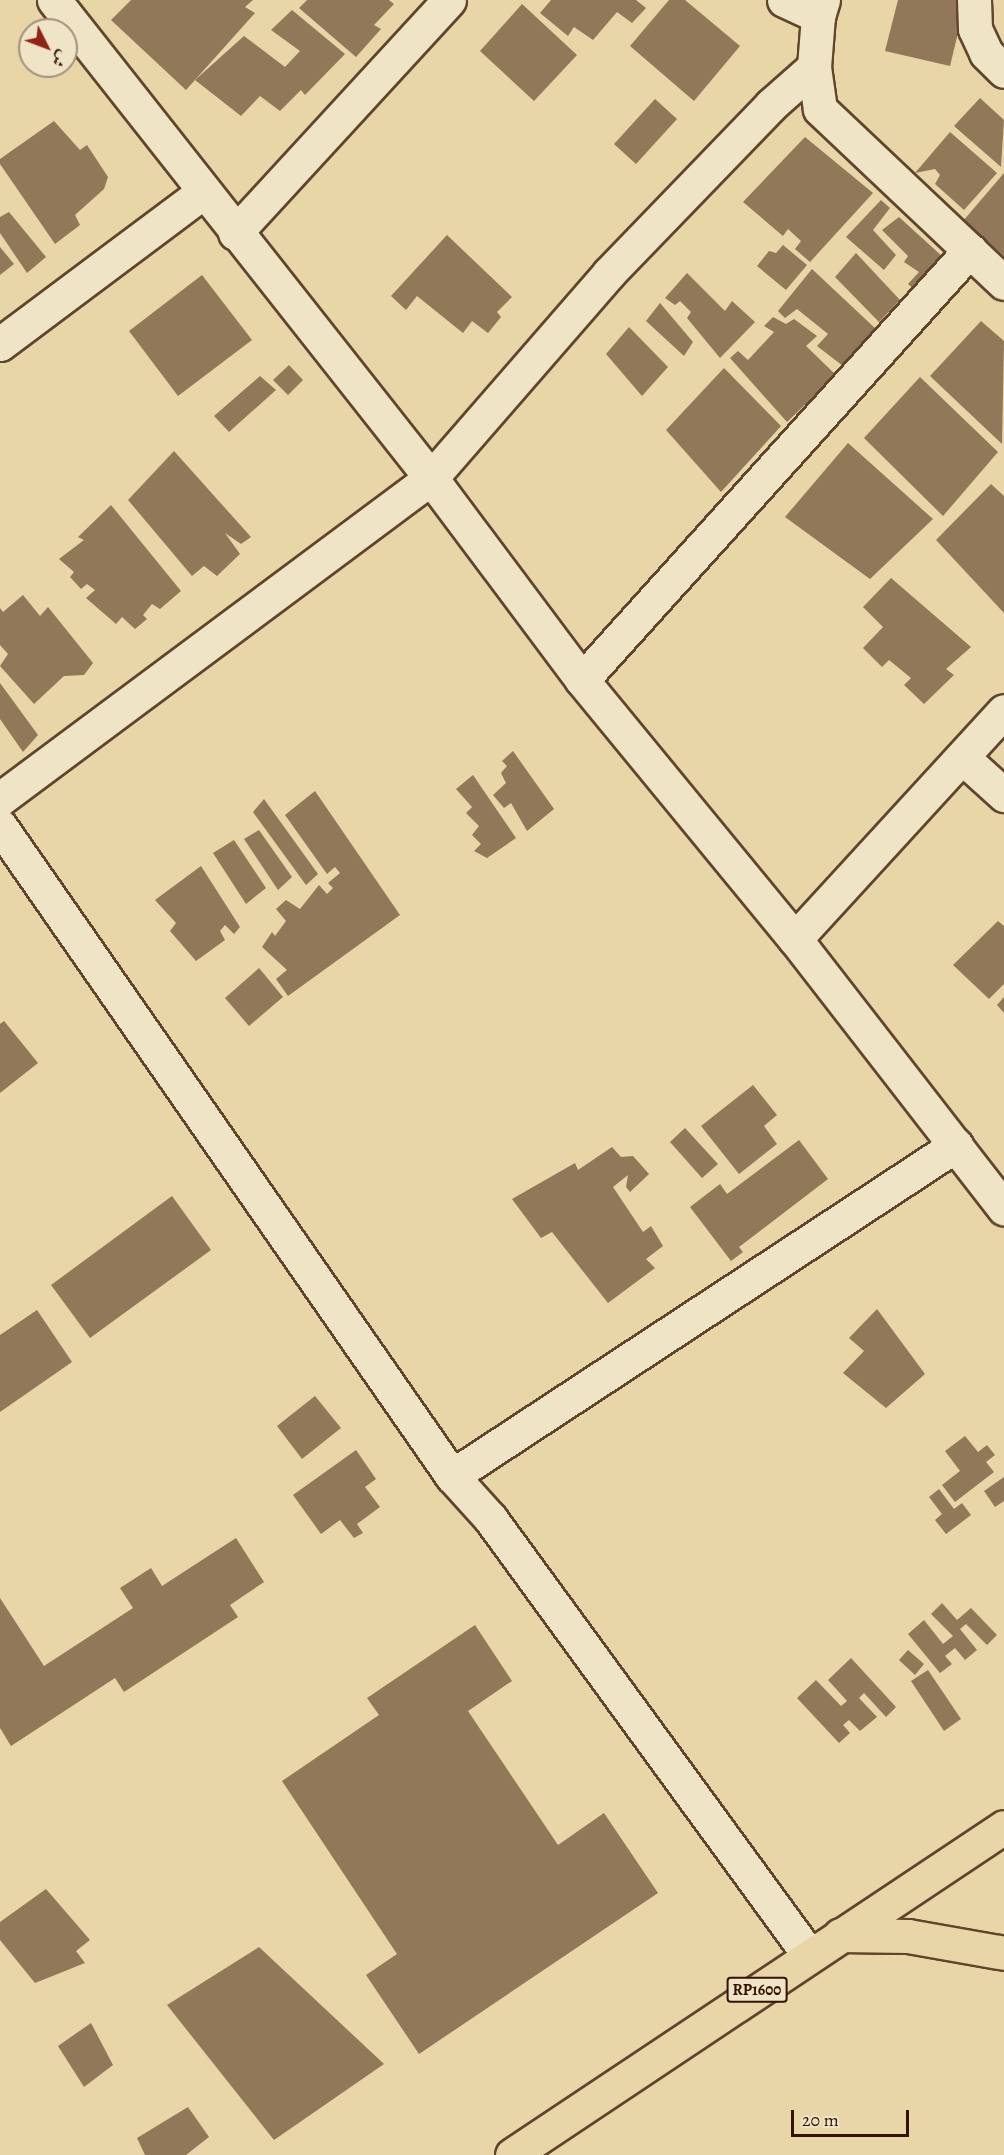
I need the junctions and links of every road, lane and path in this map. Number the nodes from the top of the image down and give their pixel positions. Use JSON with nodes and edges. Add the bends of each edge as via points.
{"nodes":[{"id":1,"x":54,"y":0,"type":"edge"},
{"id":2,"x":449,"y":0,"type":"edge"},
{"id":3,"x":784,"y":0,"type":"edge"},
{"id":4,"x":974,"y":0,"type":"edge"},
{"id":5,"x":821,"y":8,"type":"edge"},
{"id":6,"x":814,"y":67,"type":"junction"},
{"id":7,"x":1004,"y":71,"type":"edge"},
{"id":8,"x":203,"y":192,"type":"junction"},
{"id":9,"x":235,"y":233,"type":"junction"},
{"id":10,"x":970,"y":250,"type":"junction"},
{"id":11,"x":1004,"y":283,"type":"edge"},
{"id":12,"x":0,"y":344,"type":"edge"},
{"id":13,"x":431,"y":478,"type":"junction"},
{"id":14,"x":582,"y":680,"type":"junction"},
{"id":15,"x":1004,"y":711,"type":"edge"},
{"id":16,"x":962,"y":757,"type":"junction"},
{"id":17,"x":1004,"y":795,"type":"edge"},
{"id":18,"x":0,"y":799,"type":"edge"},
{"id":19,"x":0,"y":826,"type":"edge"},
{"id":20,"x":795,"y":939,"type":"junction"},
{"id":21,"x":956,"y":1145,"type":"junction"},
{"id":22,"x":1004,"y":1208,"type":"edge"},
{"id":23,"x":452,"y":1476,"type":"junction"},
{"id":24,"x":1001,"y":1835,"type":"edge"},
{"id":25,"x":840,"y":1935,"type":"junction"},
{"id":26,"x":1004,"y":1953,"type":"edge"},
{"id":27,"x":809,"y":1955,"type":"junction"},
{"id":28,"x":512,"y":2155,"type":"edge"}],
"edges":[{"from":1,"to":8,"type":"street"},
{"from":2,"to":9,"type":"street"},
{"from":3,"to":5,"type":"street"},
{"from":4,"to":7,"type":"street","via":[[975,29],[986,53]]},
{"from":5,"to":6,"type":"street"},
{"from":6,"to":10,"type":"street","via":[[820,109],[832,124]]},
{"from":6,"to":13,"type":"street","via":[[771,105],[609,273]]},
{"from":8,"to":9,"type":"street"},
{"from":8,"to":12,"type":"street"},
{"from":9,"to":13,"type":"street"},
{"from":10,"to":11,"type":"street"},
{"from":10,"to":14,"type":"street"},
{"from":13,"to":14,"type":"street"},
{"from":13,"to":18,"type":"street"},
{"from":14,"to":20,"type":"street"},
{"from":15,"to":16,"type":"street"},
{"from":16,"to":17,"type":"street"},
{"from":16,"to":20,"type":"street"},
{"from":19,"to":23,"type":"street"},
{"from":20,"to":21,"type":"street"},
{"from":21,"to":22,"type":"street"},
{"from":21,"to":23,"type":"street"},
{"from":23,"to":27,"type":"street","via":[[490,1518]]},
{"from":24,"to":25,"type":"main road","number":"RP1600"},
{"from":25,"to":26,"type":"main road","via":[[908,1936]]},
{"from":25,"to":27,"type":"main road","number":"RP1600"},
{"from":27,"to":28,"type":"main road","number":"RP1600"}]}
